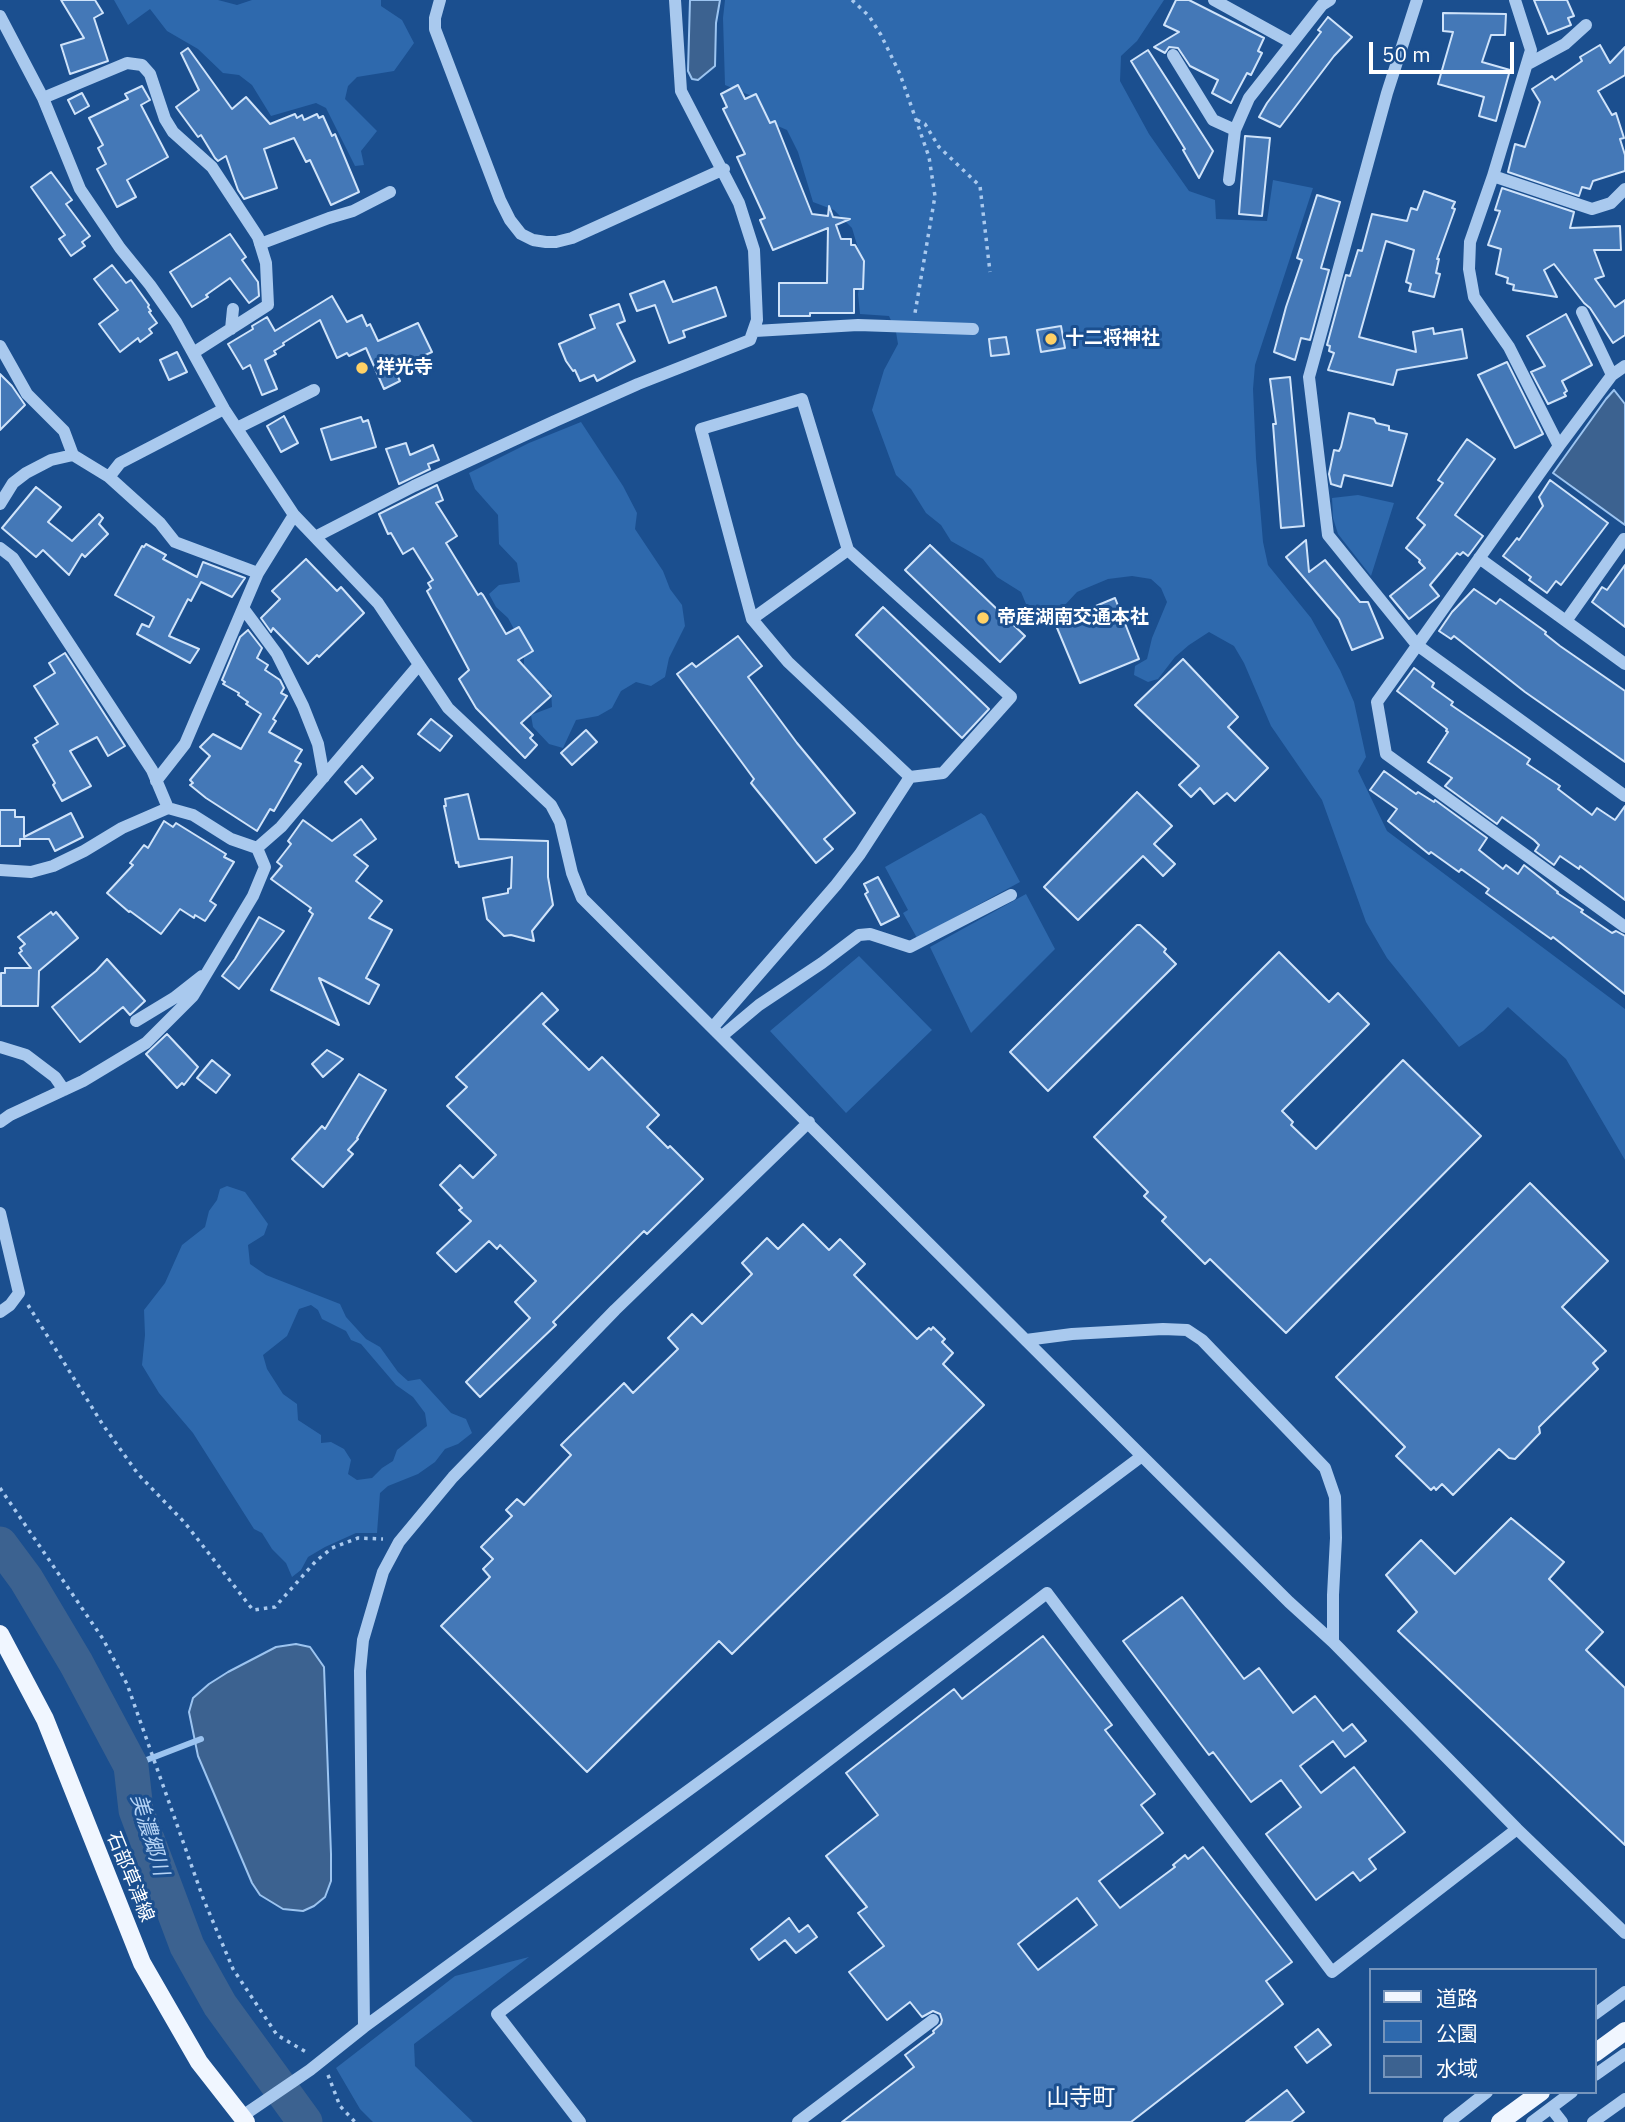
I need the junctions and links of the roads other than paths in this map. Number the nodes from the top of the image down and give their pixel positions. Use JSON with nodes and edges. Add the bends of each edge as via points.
{"nodes":[{"id":1,"x":440,"y":0,"type":"edge"},
{"id":2,"x":675,"y":0,"type":"edge"},
{"id":3,"x":1214,"y":0,"type":"edge"},
{"id":4,"x":1330,"y":0,"type":"edge"},
{"id":5,"x":1417,"y":0,"type":"edge"},
{"id":6,"x":1515,"y":0,"type":"edge"},
{"id":7,"x":0,"y":16,"type":"edge"},
{"id":8,"x":1586,"y":25,"type":"dead end"},
{"id":9,"x":1292,"y":43,"type":"junction"},
{"id":10,"x":1173,"y":55,"type":"dead end"},
{"id":11,"x":1528,"y":64,"type":"junction"},
{"id":12,"x":43,"y":98,"type":"junction"},
{"id":13,"x":1235,"y":130,"type":"junction"},
{"id":14,"x":724,"y":169,"type":"junction"},
{"id":15,"x":1493,"y":176,"type":"junction"},
{"id":16,"x":1229,"y":180,"type":"dead end"},
{"id":17,"x":1625,"y":189,"type":"edge"},
{"id":18,"x":390,"y":192,"type":"dead end"},
{"id":19,"x":261,"y":244,"type":"junction"},
{"id":20,"x":233,"y":309,"type":"dead end"},
{"id":21,"x":1582,"y":312,"type":"dead end"},
{"id":22,"x":231,"y":329,"type":"junction"},
{"id":23,"x":973,"y":329,"type":"dead end"},
{"id":24,"x":755,"y":331,"type":"junction"},
{"id":25,"x":0,"y":346,"type":"edge"},
{"id":26,"x":193,"y":353,"type":"junction"},
{"id":27,"x":1625,"y":366,"type":"edge"},
{"id":28,"x":1612,"y":375,"type":"junction"},
{"id":29,"x":314,"y":390,"type":"dead end"},
{"id":30,"x":224,"y":409,"type":"junction"},
{"id":31,"x":237,"y":428,"type":"junction"},
{"id":32,"x":1559,"y":446,"type":"junction"},
{"id":33,"x":73,"y":455,"type":"junction"},
{"id":34,"x":110,"y":477,"type":"junction"},
{"id":35,"x":0,"y":504,"type":"edge"},
{"id":36,"x":293,"y":515,"type":"junction"},
{"id":37,"x":315,"y":537,"type":"junction"},
{"id":38,"x":1624,"y":539,"type":"edge"},
{"id":39,"x":0,"y":548,"type":"edge"},
{"id":40,"x":848,"y":550,"type":"junction"},
{"id":41,"x":1479,"y":558,"type":"junction"},
{"id":42,"x":258,"y":573,"type":"junction"},
{"id":43,"x":243,"y":608,"type":"junction"},
{"id":44,"x":752,"y":619,"type":"junction"},
{"id":45,"x":1566,"y":621,"type":"junction"},
{"id":46,"x":1417,"y":645,"type":"junction"},
{"id":47,"x":1625,"y":664,"type":"edge"},
{"id":48,"x":418,"y":666,"type":"junction"},
{"id":49,"x":324,"y":777,"type":"junction"},
{"id":50,"x":910,"y":778,"type":"junction"},
{"id":51,"x":156,"y":781,"type":"junction"},
{"id":52,"x":1625,"y":796,"type":"edge"},
{"id":53,"x":168,"y":808,"type":"junction"},
{"id":54,"x":257,"y":849,"type":"junction"},
{"id":55,"x":0,"y":870,"type":"edge"},
{"id":56,"x":1011,"y":895,"type":"dead end"},
{"id":57,"x":1625,"y":927,"type":"edge"},
{"id":58,"x":207,"y":973,"type":"junction"},
{"id":59,"x":136,"y":1021,"type":"dead end"},
{"id":60,"x":718,"y":1031,"type":"junction"},
{"id":61,"x":0,"y":1046,"type":"edge"},
{"id":62,"x":64,"y":1090,"type":"junction"},
{"id":63,"x":0,"y":1122,"type":"edge"},
{"id":64,"x":809,"y":1122,"type":"junction"},
{"id":65,"x":0,"y":1213,"type":"edge"},
{"id":66,"x":0,"y":1312,"type":"edge"},
{"id":67,"x":1026,"y":1340,"type":"junction"},
{"id":68,"x":1142,"y":1456,"type":"junction"},
{"id":69,"x":0,"y":1634,"type":"edge"},
{"id":70,"x":1334,"y":1642,"type":"junction"},
{"id":71,"x":1517,"y":1829,"type":"junction"},
{"id":72,"x":1625,"y":1933,"type":"edge"},
{"id":73,"x":1625,"y":1992,"type":"edge"},
{"id":74,"x":1597,"y":2013,"type":"edge"},
{"id":75,"x":933,"y":2020,"type":"dead end"},
{"id":76,"x":364,"y":2027,"type":"junction"},
{"id":77,"x":1625,"y":2031,"type":"edge"},
{"id":78,"x":1597,"y":2052,"type":"edge"},
{"id":79,"x":1625,"y":2054,"type":"edge"},
{"id":80,"x":1597,"y":2074,"type":"edge"},
{"id":81,"x":1485,"y":2094,"type":"edge"},
{"id":82,"x":1538,"y":2094,"type":"edge"},
{"id":83,"x":1569,"y":2094,"type":"edge"},
{"id":84,"x":1625,"y":2099,"type":"edge"},
{"id":85,"x":1551,"y":2108,"type":"junction"},
{"id":86,"x":243,"y":2120,"type":"edge"},
{"id":87,"x":580,"y":2122,"type":"edge"},
{"id":88,"x":798,"y":2122,"type":"edge"},
{"id":89,"x":1449,"y":2122,"type":"edge"},
{"id":90,"x":1500,"y":2122,"type":"edge"},
{"id":91,"x":1532,"y":2122,"type":"edge"},
{"id":92,"x":1562,"y":2122,"type":"edge"},
{"id":93,"x":1593,"y":2122,"type":"edge"}],
"edges":[{"from":1,"to":14,"type":"street","via":[[435,29],[500,200],[521,234],[546,242],[572,238]]},
{"from":2,"to":14,"type":"street","via":[[681,91]]},
{"from":3,"to":9,"type":"street"},
{"from":4,"to":9,"type":"street"},
{"from":5,"to":46,"type":"street","via":[[1309,377],[1328,535]]},
{"from":6,"to":11,"type":"street","via":[[1531,50]]},
{"from":7,"to":12,"type":"street"},
{"from":8,"to":11,"type":"street","via":[[1565,44]]},
{"from":9,"to":13,"type":"street","via":[[1249,98]]},
{"from":10,"to":13,"type":"street","via":[[1213,120]]},
{"from":11,"to":15,"type":"street"},
{"from":12,"to":19,"type":"street","via":[[127,63],[142,65],[173,132],[212,167]]},
{"from":12,"to":26,"type":"street","via":[[80,189],[163,303]]},
{"from":13,"to":16,"type":"street"},
{"from":14,"to":24,"type":"street","via":[[754,250]]},
{"from":15,"to":17,"type":"street","via":[[1592,209],[1611,203]]},
{"from":15,"to":32,"type":"street","via":[[1470,242],[1474,297],[1508,347]]},
{"from":18,"to":19,"type":"street","via":[[353,211]]},
{"from":19,"to":22,"type":"street","via":[[268,305]]},
{"from":20,"to":22,"type":"street"},
{"from":21,"to":28,"type":"street"},
{"from":22,"to":26,"type":"street"},
{"from":23,"to":24,"type":"street","via":[[858,325]]},
{"from":24,"to":37,"type":"street","via":[[750,340],[736,347],[567,416]]},
{"from":25,"to":33,"type":"street","via":[[27,394],[64,431]]},
{"from":26,"to":30,"type":"street"},
{"from":27,"to":28,"type":"street"},
{"from":28,"to":32,"type":"street"},
{"from":29,"to":31,"type":"street"},
{"from":30,"to":31,"type":"street"},
{"from":30,"to":34,"type":"street","via":[[120,463]]},
{"from":31,"to":36,"type":"street"},
{"from":32,"to":41,"type":"street"},
{"from":33,"to":34,"type":"street"},
{"from":33,"to":35,"type":"street","via":[[26,473],[13,483]]},
{"from":34,"to":42,"type":"street","via":[[175,542]]},
{"from":36,"to":37,"type":"street"},
{"from":36,"to":42,"type":"street"},
{"from":37,"to":48,"type":"street","via":[[378,603]]},
{"from":38,"to":45,"type":"street"},
{"from":39,"to":51,"type":"street","via":[[13,558]]},
{"from":40,"to":44,"type":"street"},
{"from":40,"to":44,"type":"street","via":[[802,398],[701,429]]},
{"from":40,"to":50,"type":"street","via":[[1011,697],[943,773]]},
{"from":41,"to":45,"type":"street"},
{"from":41,"to":46,"type":"street"},
{"from":42,"to":43,"type":"street"},
{"from":43,"to":49,"type":"street","via":[[277,654],[303,706],[318,744]]},
{"from":43,"to":51,"type":"street","via":[[185,744]]},
{"from":44,"to":50,"type":"street","via":[[788,662]]},
{"from":45,"to":47,"type":"street"},
{"from":46,"to":52,"type":"street"},
{"from":46,"to":57,"type":"street","via":[[1377,702],[1386,754]]},
{"from":48,"to":49,"type":"street"},
{"from":48,"to":60,"type":"street","via":[[448,708],[551,805],[582,898]]},
{"from":49,"to":54,"type":"street"},
{"from":50,"to":60,"type":"street","via":[[860,854]]},
{"from":51,"to":53,"type":"street"},
{"from":53,"to":54,"type":"street","via":[[193,815]]},
{"from":53,"to":55,"type":"street","via":[[53,866],[31,872]]},
{"from":54,"to":58,"type":"street","via":[[265,867]]},
{"from":56,"to":60,"type":"street","via":[[910,947],[859,935]]},
{"from":58,"to":59,"type":"street"},
{"from":58,"to":62,"type":"street","via":[[193,996],[146,1043]]},
{"from":60,"to":64,"type":"street"},
{"from":61,"to":62,"type":"street","via":[[26,1055]]},
{"from":62,"to":63,"type":"street"},
{"from":64,"to":67,"type":"street"},
{"from":64,"to":76,"type":"street","via":[[605,1320],[453,1477],[399,1542],[383,1572],[363,1640],[360,1671]]},
{"from":65,"to":66,"type":"street","via":[[19,1293]]},
{"from":67,"to":68,"type":"street"},
{"from":67,"to":70,"type":"street","via":[[1163,1329],[1187,1330],[1202,1340],[1325,1468],[1335,1497]]},
{"from":68,"to":70,"type":"street"},
{"from":68,"to":76,"type":"street"},
{"from":69,"to":86,"type":"main road","name":"石部草津線","via":[[45,1718],[142,1963],[199,2063]]},
{"from":70,"to":71,"type":"street"},
{"from":71,"to":72,"type":"street"},
{"from":71,"to":87,"type":"street","via":[[1332,1972],[1046,1593],[497,2014]]},
{"from":73,"to":74,"type":"street"},
{"from":75,"to":88,"type":"street"},
{"from":76,"to":86,"type":"street"},
{"from":77,"to":78,"type":"main road"},
{"from":79,"to":80,"type":"street"},
{"from":81,"to":89,"type":"street"},
{"from":82,"to":90,"type":"main road"},
{"from":83,"to":85,"type":"street"},
{"from":84,"to":93,"type":"street"},
{"from":85,"to":91,"type":"street"},
{"from":85,"to":92,"type":"street"}]}
